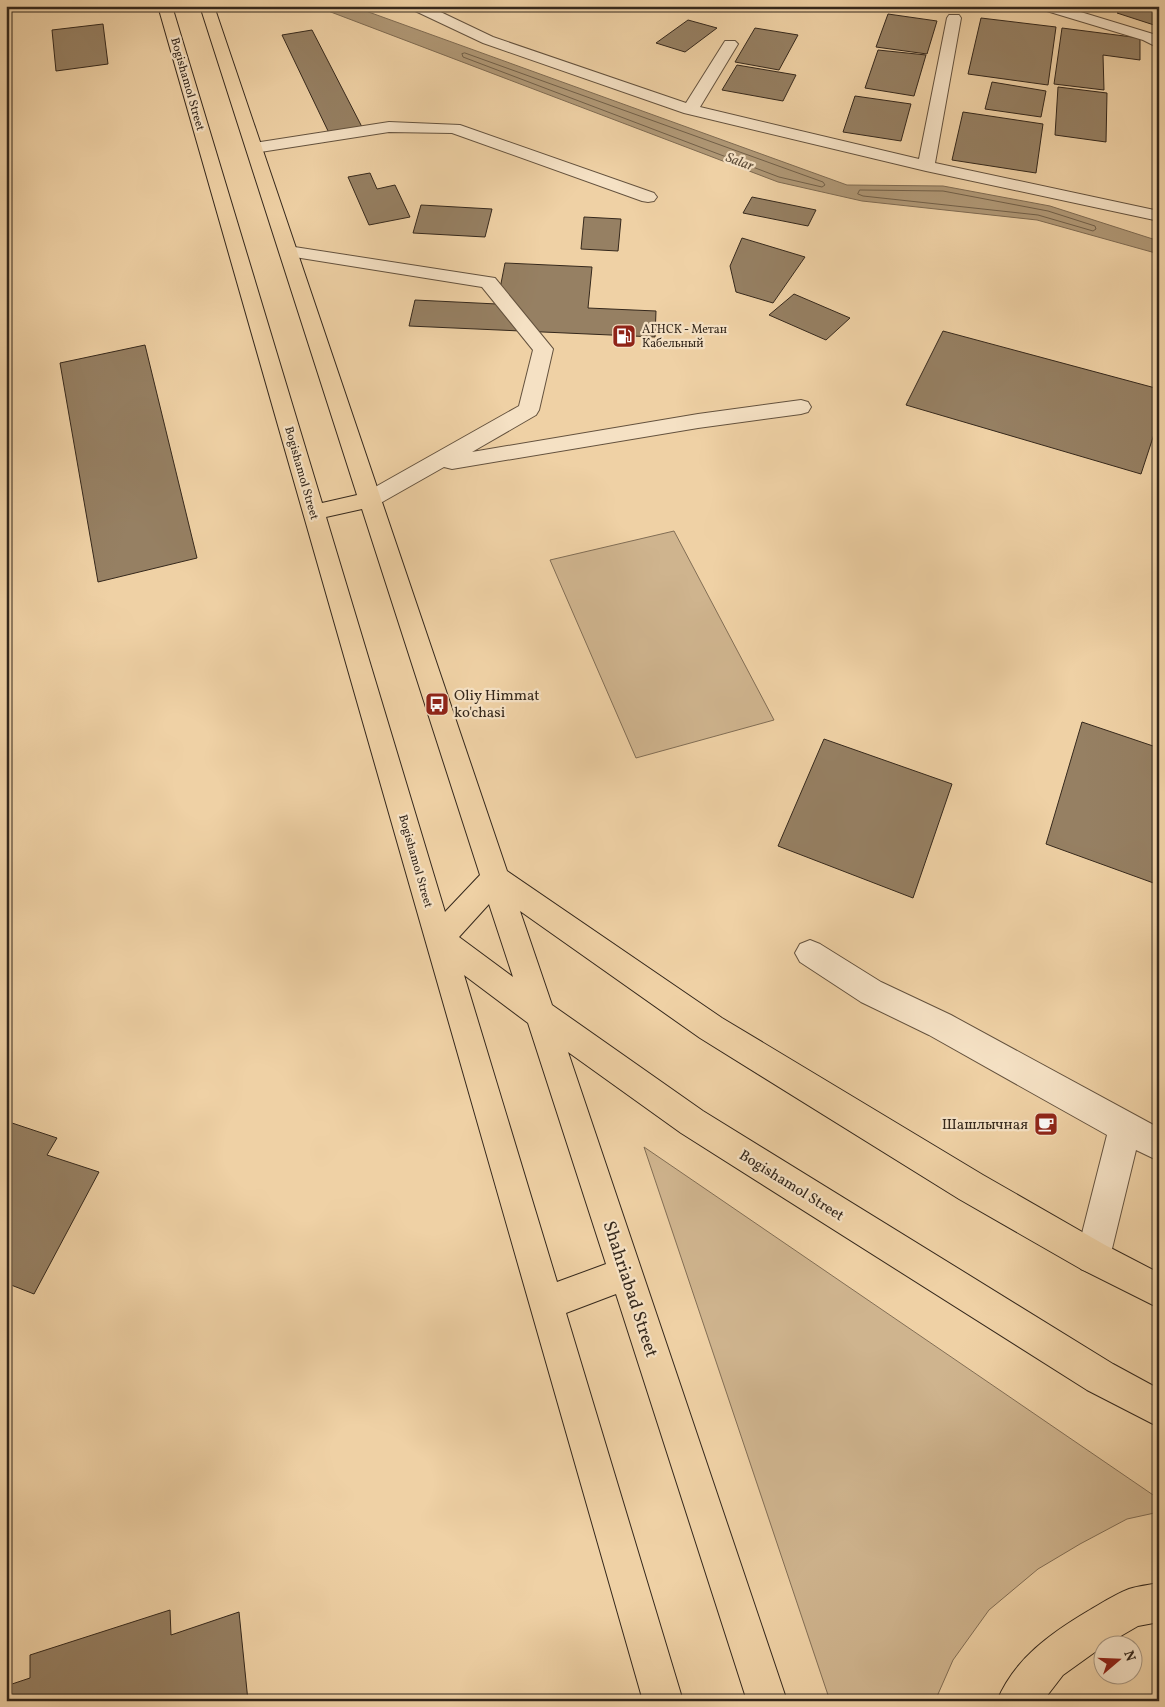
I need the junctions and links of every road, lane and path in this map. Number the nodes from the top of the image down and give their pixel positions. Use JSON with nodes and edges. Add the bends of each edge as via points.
{"nodes":[{"id":1,"x":165,"y":6,"type":"edge"},
{"id":2,"x":207,"y":6,"type":"edge"},
{"id":3,"x":416,"y":6,"type":"edge"},
{"id":4,"x":1045,"y":6,"type":"edge"},
{"id":5,"x":954,"y":18,"type":"dead end"},
{"id":6,"x":730,"y":44,"type":"dead end"},
{"id":7,"x":1159,"y":44,"type":"edge"},
{"id":8,"x":690,"y":110,"type":"junction"},
{"id":9,"x":254,"y":148,"type":"junction"},
{"id":10,"x":926,"y":166,"type":"junction"},
{"id":11,"x":648,"y":197,"type":"dead end"},
{"id":12,"x":1159,"y":216,"type":"edge"},
{"id":13,"x":288,"y":251,"type":"junction"},
{"id":14,"x":801,"y":407,"type":"dead end"},
{"id":15,"x":433,"y":465,"type":"junction"},
{"id":16,"x":369,"y":500,"type":"junction"},
{"id":17,"x":314,"y":512,"type":"junction"},
{"id":18,"x":495,"y":878,"type":"junction"},
{"id":19,"x":439,"y":940,"type":"junction"},
{"id":20,"x":810,"y":953,"type":"dead end"},
{"id":21,"x":541,"y":1015,"type":"junction"},
{"id":22,"x":1126,"y":1128,"type":"junction"},
{"id":23,"x":1159,"y":1145,"type":"edge"},
{"id":24,"x":1093,"y":1257,"type":"junction"},
{"id":25,"x":625,"y":1274,"type":"junction"},
{"id":26,"x":1159,"y":1291,"type":"edge"},
{"id":27,"x":546,"y":1303,"type":"junction"},
{"id":28,"x":1159,"y":1409,"type":"edge"},
{"id":29,"x":1159,"y":1602,"type":"edge"},
{"id":30,"x":663,"y":1701,"type":"edge"},
{"id":31,"x":767,"y":1701,"type":"edge"},
{"id":32,"x":1018,"y":1701,"type":"edge"}],
"edges":[{"from":1,"to":17,"type":"main road","name":"Bogishamol Street"},
{"from":2,"to":9,"type":"main road"},
{"from":3,"to":8,"type":"street","via":[[488,40]]},
{"from":4,"to":7,"type":"street","via":[[1148,36]]},
{"from":5,"to":10,"type":"street"},
{"from":6,"to":8,"type":"street"},
{"from":8,"to":10,"type":"street"},
{"from":9,"to":11,"type":"street","via":[[389,127],[454,128]]},
{"from":9,"to":13,"type":"main road"},
{"from":10,"to":12,"type":"street"},
{"from":13,"to":15,"type":"street","via":[[488,282],[543,349],[529,410]]},
{"from":13,"to":16,"type":"main road"},
{"from":14,"to":15,"type":"street"},
{"from":15,"to":16,"type":"street"},
{"from":16,"to":17,"type":"main road"},
{"from":16,"to":18,"type":"main road"},
{"from":17,"to":19,"type":"main road","name":"Bogishamol Street"},
{"from":18,"to":19,"type":"main road"},
{"from":18,"to":21,"type":"main road","name":"Shahriabad Street"},
{"from":18,"to":24,"type":"main road","via":[[711,1028],[971,1187]]},
{"from":19,"to":21,"type":"main road","name":"Bogishamol Street"},
{"from":19,"to":27,"type":"main road"},
{"from":20,"to":22,"type":"street","via":[[871,992],[940,1024]]},
{"from":21,"to":25,"type":"main road","name":"Shahriabad Street"},
{"from":21,"to":28,"type":"main road","name":"Bogishamol Street","via":[[692,1122],[1092,1372]]},
{"from":22,"to":23,"type":"street"},
{"from":22,"to":24,"type":"street"},
{"from":24,"to":26,"type":"main road"},
{"from":25,"to":27,"type":"main road"},
{"from":25,"to":31,"type":"main road","name":"Shahriabad Street"},
{"from":27,"to":30,"type":"main road"},
{"from":29,"to":32,"type":"main road","via":[[1131,1608],[1074,1642],[1049,1661]]}]}
